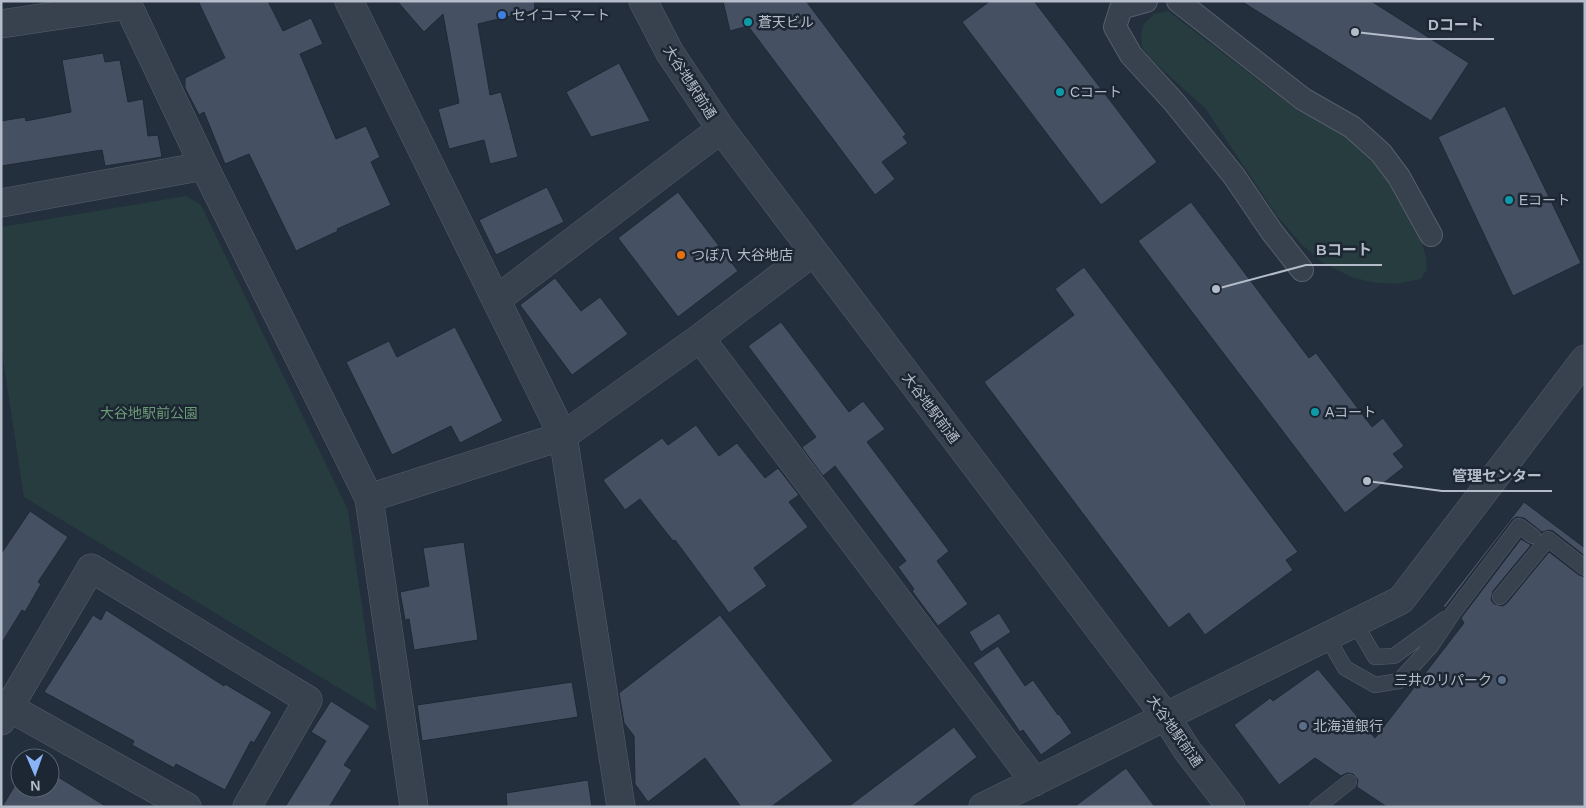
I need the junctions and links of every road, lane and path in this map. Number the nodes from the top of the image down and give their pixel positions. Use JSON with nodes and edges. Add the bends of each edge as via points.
{"nodes":[{"id":1,"x":349,"y":1,"type":"edge"},
{"id":2,"x":643,"y":1,"type":"edge"},
{"id":3,"x":1146,"y":1,"type":"edge"},
{"id":4,"x":1178,"y":1,"type":"edge"},
{"id":5,"x":127,"y":3,"type":"edge"},
{"id":6,"x":1,"y":24,"type":"edge"},
{"id":7,"x":721,"y":129,"type":"junction"},
{"id":8,"x":204,"y":166,"type":"junction"},
{"id":9,"x":1,"y":203,"type":"edge"},
{"id":10,"x":1431,"y":235,"type":"dead end"},
{"id":11,"x":813,"y":252,"type":"junction"},
{"id":12,"x":1302,"y":270,"type":"dead end"},
{"id":13,"x":496,"y":300,"type":"junction"},
{"id":14,"x":700,"y":338,"type":"junction"},
{"id":15,"x":1585,"y":359,"type":"edge"},
{"id":16,"x":563,"y":436,"type":"junction"},
{"id":17,"x":369,"y":498,"type":"junction"},
{"id":18,"x":1532,"y":536,"type":"dead end"},
{"id":19,"x":1585,"y":568,"type":"edge"},
{"id":20,"x":1500,"y":597,"type":"dead end"},
{"id":21,"x":1452,"y":614,"type":"junction"},
{"id":22,"x":1355,"y":623,"type":"junction"},
{"id":23,"x":1327,"y":637,"type":"junction"},
{"id":24,"x":4,"y":711,"type":"edge"},
{"id":25,"x":1166,"y":717,"type":"junction"},
{"id":26,"x":1034,"y":782,"type":"junction"},
{"id":27,"x":1349,"y":782,"type":"dead end"},
{"id":28,"x":187,"y":807,"type":"edge"},
{"id":29,"x":247,"y":807,"type":"edge"},
{"id":30,"x":414,"y":807,"type":"edge"},
{"id":31,"x":621,"y":807,"type":"edge"},
{"id":32,"x":983,"y":807,"type":"edge"},
{"id":33,"x":1231,"y":807,"type":"edge"},
{"id":34,"x":1316,"y":807,"type":"edge"}],
"edges":[{"from":1,"to":13,"type":"street"},
{"from":2,"to":7,"type":"street","name":"大谷地駅前通","via":[[670,54]]},
{"from":3,"to":12,"type":"street","via":[[1121,8],[1116,27],[1131,55],[1234,176]]},
{"from":4,"to":10,"type":"street","via":[[1303,99],[1352,127],[1380,153],[1399,177]]},
{"from":5,"to":6,"type":"street"},
{"from":5,"to":8,"type":"street"},
{"from":7,"to":11,"type":"street","name":"大谷地駅前通"},
{"from":7,"to":13,"type":"street"},
{"from":8,"to":9,"type":"street"},
{"from":8,"to":17,"type":"street"},
{"from":11,"to":14,"type":"street"},
{"from":11,"to":25,"type":"street","name":"大谷地駅前通"},
{"from":13,"to":16,"type":"street"},
{"from":14,"to":16,"type":"street"},
{"from":14,"to":26,"type":"street"},
{"from":15,"to":22,"type":"street","via":[[1401,600]]},
{"from":16,"to":17,"type":"street"},
{"from":16,"to":31,"type":"street"},
{"from":17,"to":30,"type":"street"},
{"from":18,"to":21,"type":"lane","via":[[1519,526]]},
{"from":19,"to":20,"type":"lane","via":[[1548,540]]},
{"from":21,"to":22,"type":"lane","via":[[1394,656],[1375,657]]},
{"from":21,"to":23,"type":"lane","via":[[1431,646],[1399,681],[1374,685],[1345,668]]},
{"from":22,"to":23,"type":"street"},
{"from":23,"to":25,"type":"street"},
{"from":24,"to":28,"type":"street"},
{"from":24,"to":29,"type":"street","via":[[90,568],[308,700]]},
{"from":25,"to":26,"type":"street"},
{"from":25,"to":33,"type":"street","name":"大谷地駅前通"},
{"from":26,"to":32,"type":"street"},
{"from":27,"to":34,"type":"lane"}]}
